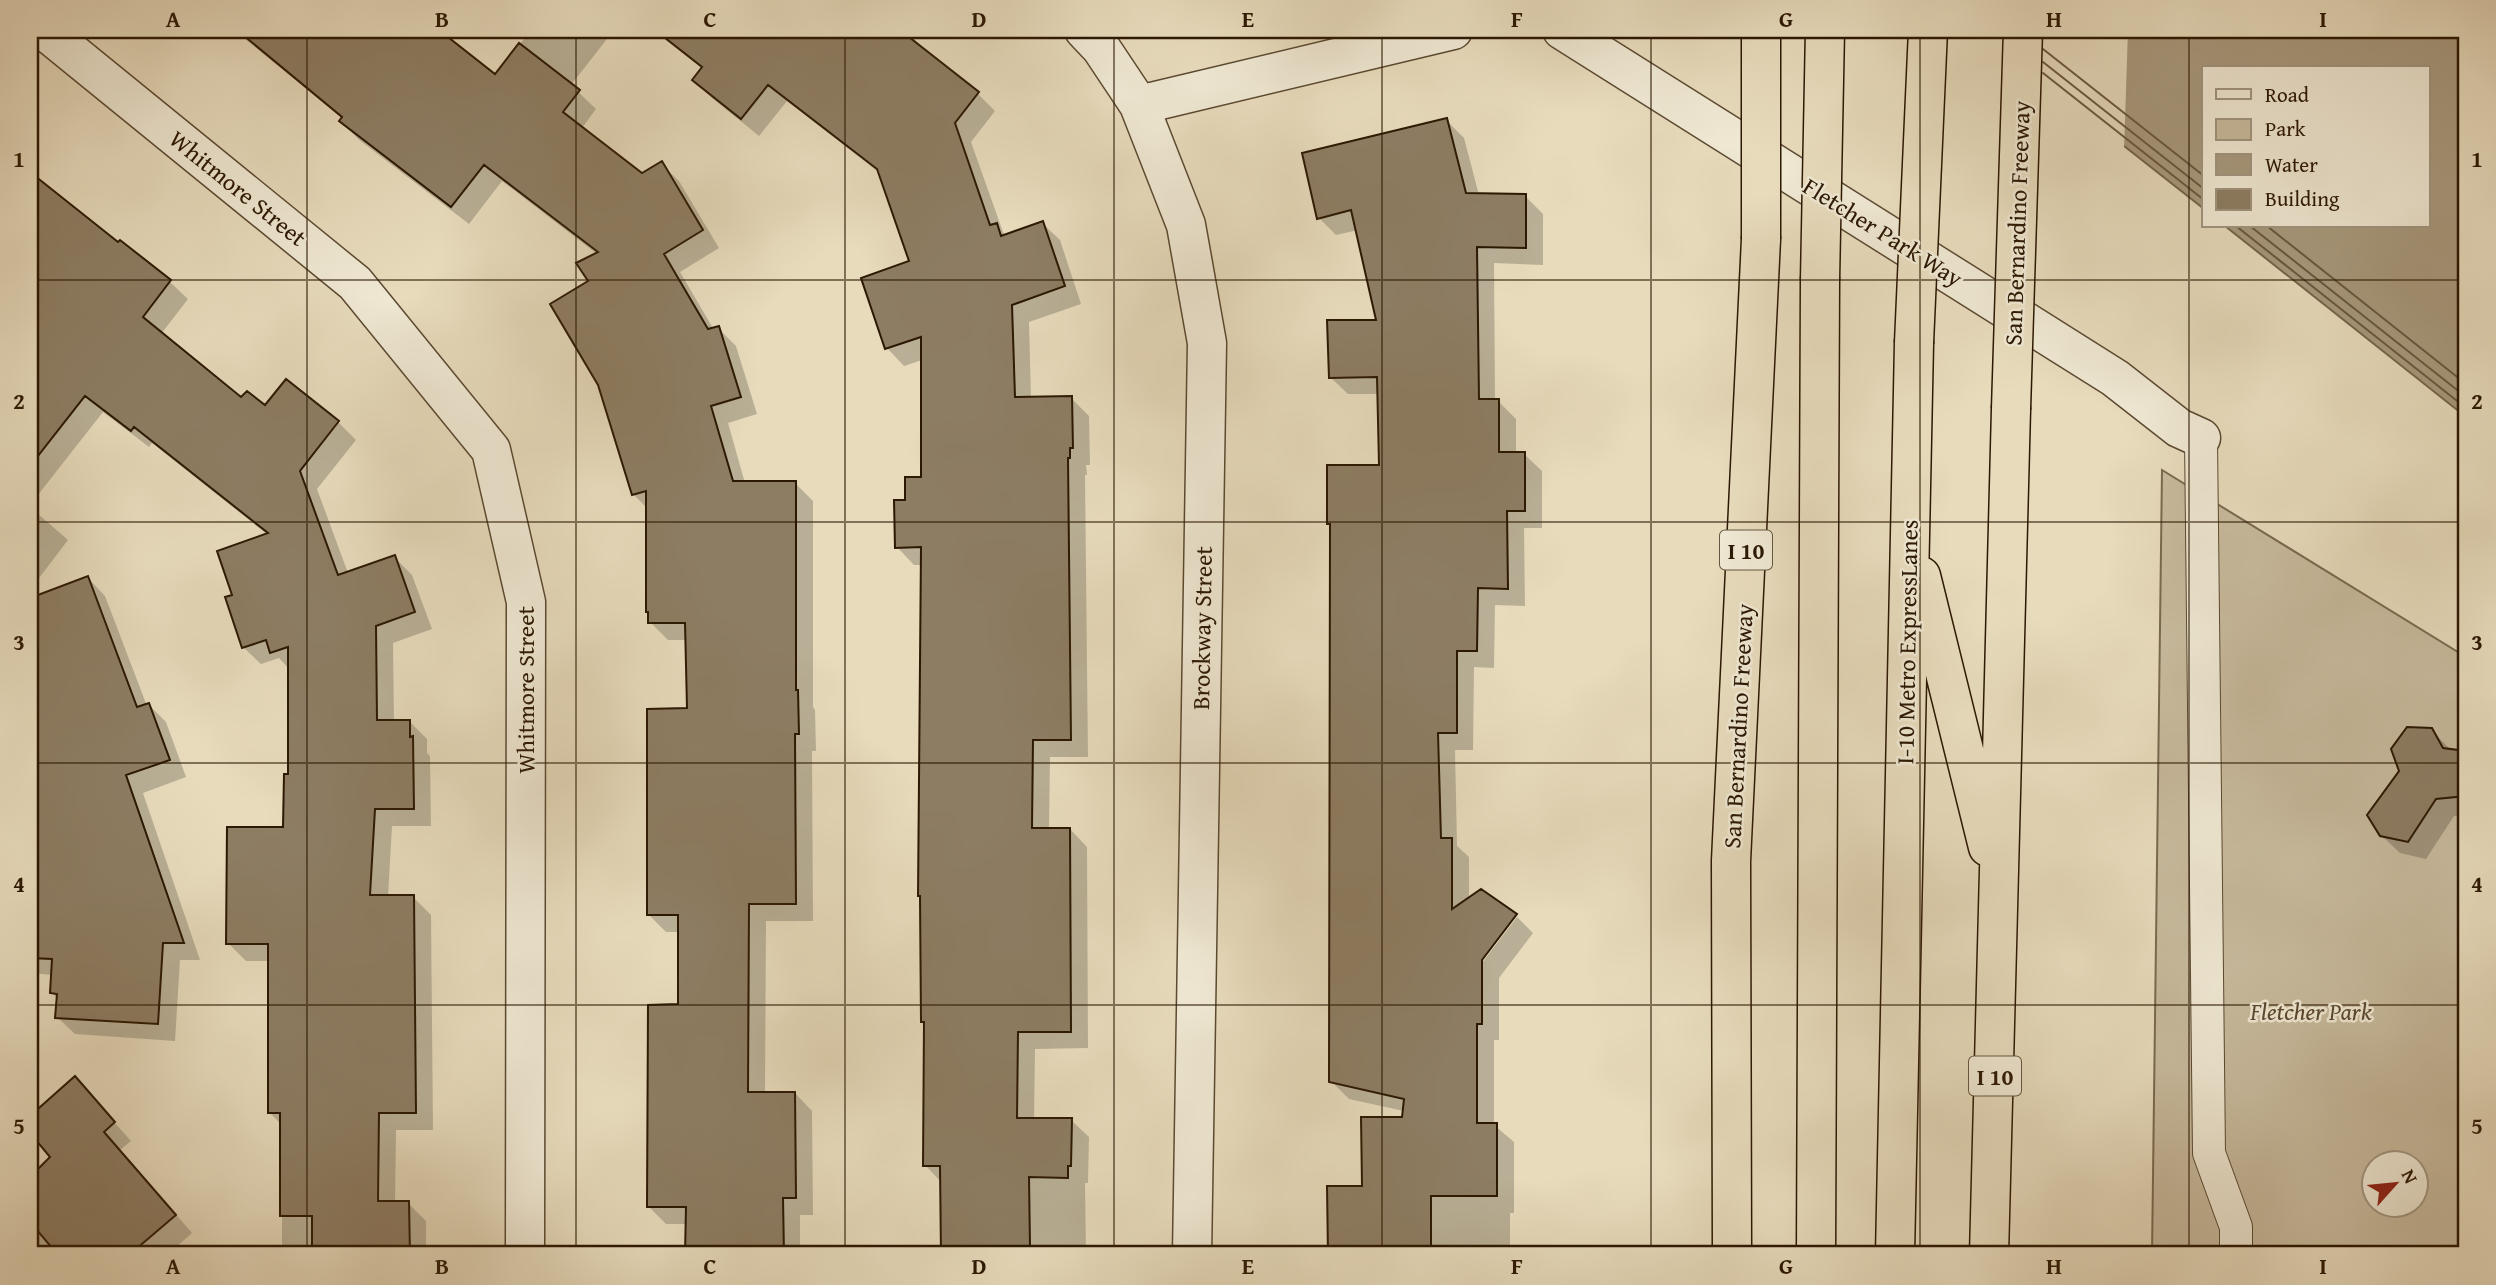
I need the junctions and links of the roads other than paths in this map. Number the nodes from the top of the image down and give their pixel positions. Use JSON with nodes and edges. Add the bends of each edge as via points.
{"nodes":[{"id":1,"x":44,"y":30,"type":"edge"},
{"id":2,"x":1084,"y":30,"type":"edge"},
{"id":3,"x":1452,"y":30,"type":"edge"},
{"id":4,"x":1562,"y":30,"type":"edge"},
{"id":5,"x":1761,"y":30,"type":"edge"},
{"id":6,"x":1825,"y":30,"type":"edge"},
{"id":7,"x":1928,"y":30,"type":"edge"},
{"id":8,"x":2023,"y":30,"type":"edge"},
{"id":9,"x":1139,"y":105,"type":"junction"},
{"id":10,"x":2201,"y":439,"type":"joint"},
{"id":11,"x":1909,"y":526,"type":"junction"},
{"id":12,"x":2000,"y":897,"type":"junction"},
{"id":13,"x":525,"y":1255,"type":"edge"},
{"id":14,"x":1192,"y":1255,"type":"edge"},
{"id":15,"x":1732,"y":1255,"type":"edge"},
{"id":16,"x":1816,"y":1255,"type":"edge"},
{"id":17,"x":1895,"y":1255,"type":"edge"},
{"id":18,"x":1989,"y":1255,"type":"edge"},
{"id":19,"x":2236,"y":1255,"type":"edge"}],
"edges":[{"from":1,"to":13,"type":"street","name":"Whitmore Street","via":[[355,283],[491,450],[526,602]]},
{"from":2,"to":9,"type":"street","name":"Brockway Street"},
{"from":3,"to":9,"type":"street"},
{"from":4,"to":10,"type":"street","name":"Fletcher Park Way","via":[[2115,378],[2179,428]]},
{"from":5,"to":15,"type":"highway","name":"San Bernardino Freeway","number":"I 10","bridge":true,"via":[[1761,239],[1731,861]]},
{"from":6,"to":16,"type":"highway","bridge":true},
{"from":7,"to":11,"type":"highway","name":"I-10 Metro ExpressLanes","bridge":true},
{"from":8,"to":12,"type":"highway","name":"San Bernardino Freeway","number":"I 10","bridge":true},
{"from":9,"to":14,"type":"street","name":"Brockway Street","via":[[1185,225],[1208,343]]},
{"from":10,"to":19,"type":"lane","via":[[2209,1153],[2236,1227]]},
{"from":11,"to":12,"type":"highway"},
{"from":11,"to":17,"type":"highway","name":"I-10 Metro ExpressLanes"},
{"from":12,"to":18,"type":"highway","name":"San Bernardino Freeway","number":"I 10"}]}
